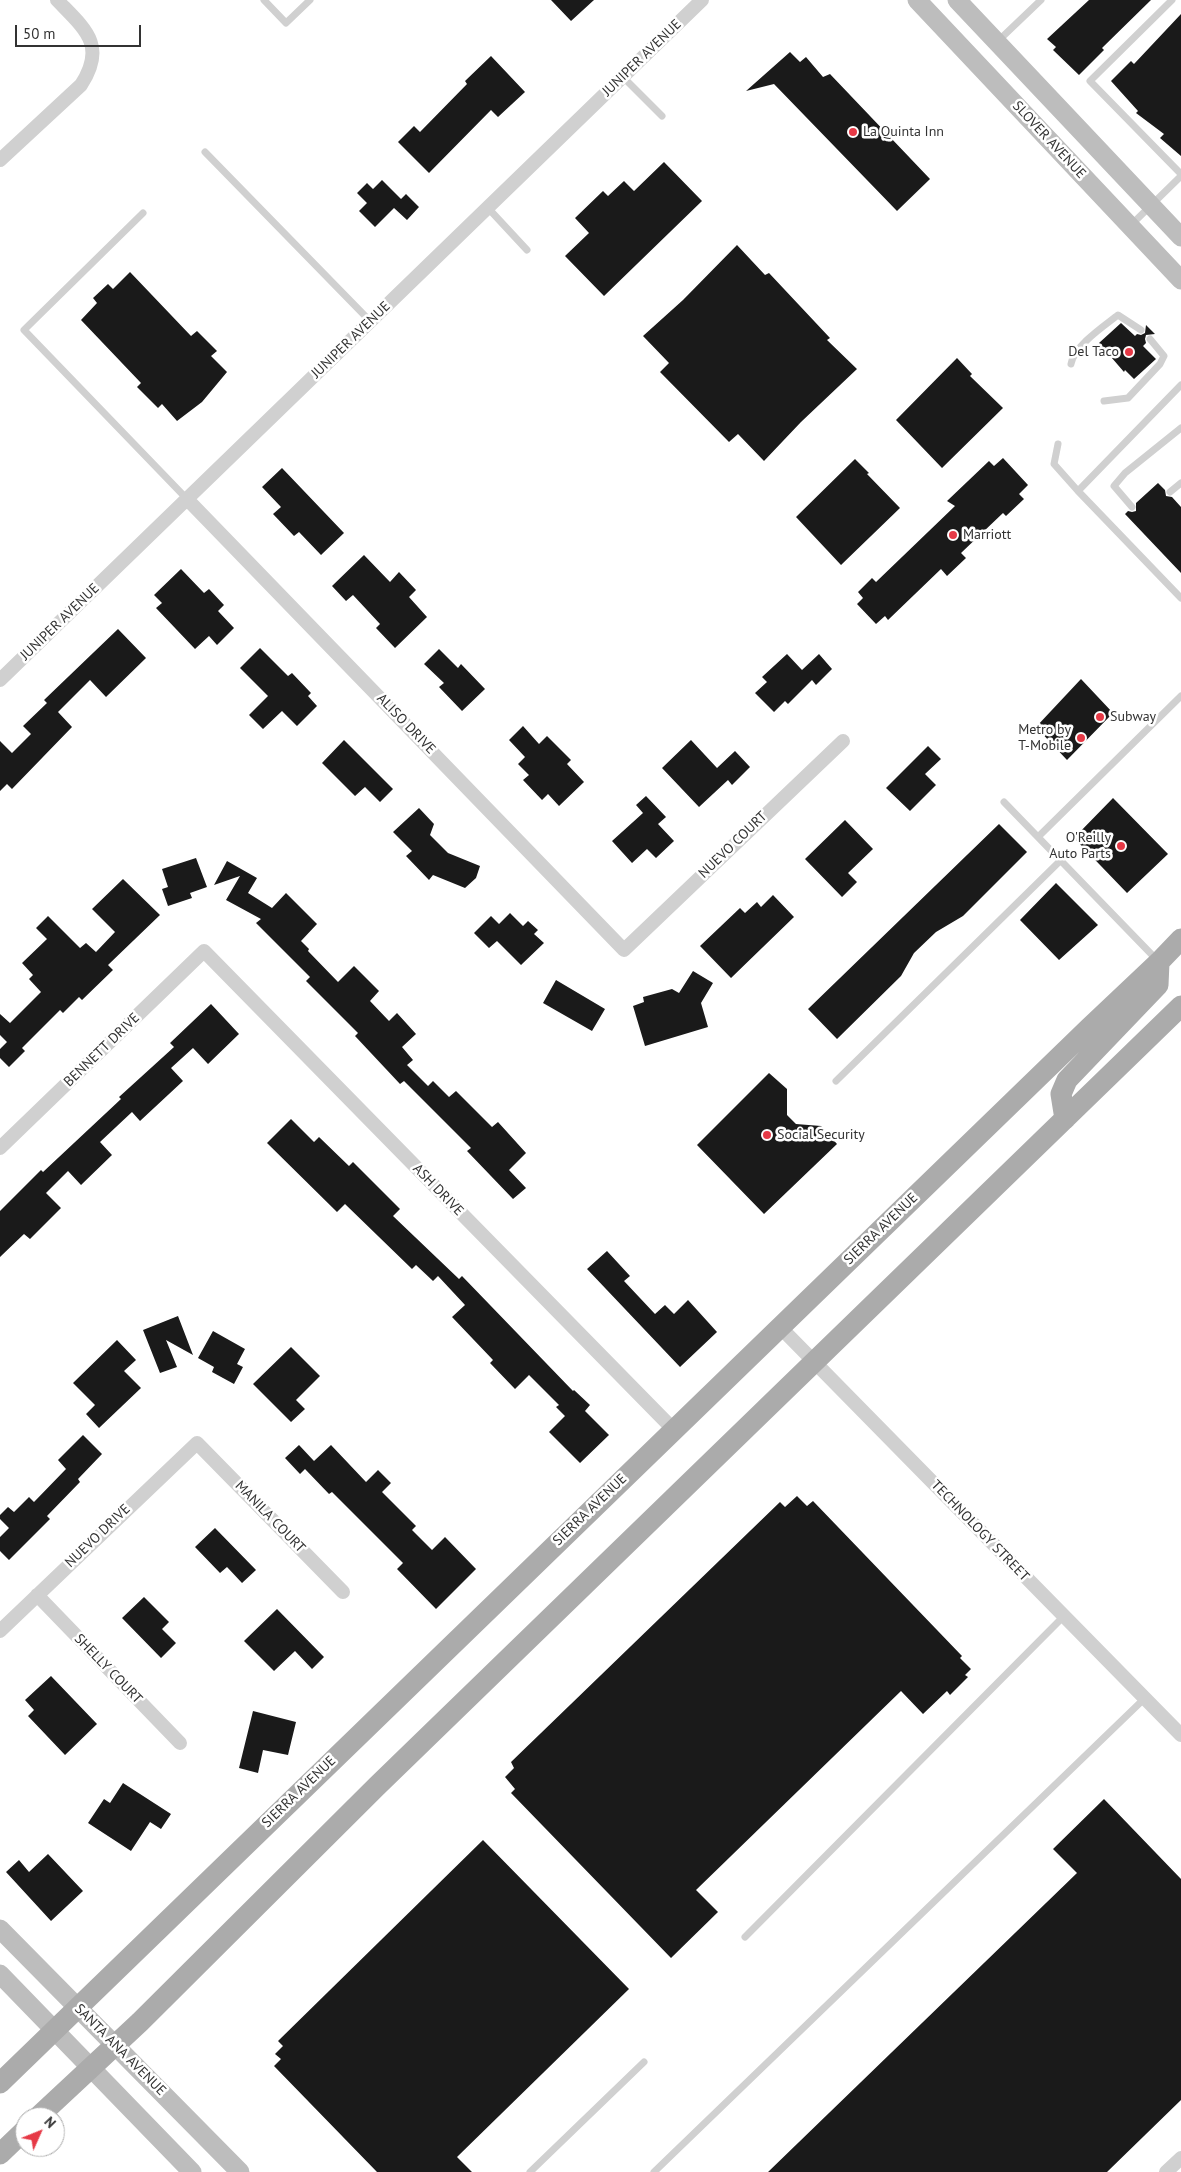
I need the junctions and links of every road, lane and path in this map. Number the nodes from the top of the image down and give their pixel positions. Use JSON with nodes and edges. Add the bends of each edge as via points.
{"nodes":[{"id":1,"x":57,"y":0,"type":"edge"},
{"id":2,"x":264,"y":0,"type":"edge"},
{"id":3,"x":310,"y":0,"type":"edge"},
{"id":4,"x":702,"y":0,"type":"edge"},
{"id":5,"x":917,"y":0,"type":"edge"},
{"id":6,"x":957,"y":0,"type":"edge"},
{"id":7,"x":1041,"y":0,"type":"edge"},
{"id":8,"x":1172,"y":0,"type":"edge"},
{"id":9,"x":997,"y":42,"type":"junction"},
{"id":10,"x":623,"y":77,"type":"junction"},
{"id":11,"x":662,"y":116,"type":"dead end"},
{"id":12,"x":205,"y":152,"type":"dead end"},
{"id":13,"x":0,"y":160,"type":"edge"},
{"id":14,"x":1181,"y":175,"type":"edge"},
{"id":15,"x":1151,"y":205,"type":"junction"},
{"id":16,"x":488,"y":208,"type":"junction"},
{"id":17,"x":143,"y":213,"type":"dead end"},
{"id":18,"x":1130,"y":226,"type":"junction"},
{"id":19,"x":1181,"y":236,"type":"edge"},
{"id":20,"x":527,"y":250,"type":"dead end"},
{"id":21,"x":1181,"y":280,"type":"edge"},
{"id":22,"x":370,"y":321,"type":"junction"},
{"id":23,"x":1141,"y":330,"type":"dead end"},
{"id":24,"x":1150,"y":339,"type":"dead end"},
{"id":25,"x":1071,"y":364,"type":"dead end"},
{"id":26,"x":1181,"y":385,"type":"edge"},
{"id":27,"x":1104,"y":400,"type":"dead end"},
{"id":28,"x":1181,"y":428,"type":"edge"},
{"id":29,"x":1058,"y":444,"type":"dead end"},
{"id":30,"x":1181,"y":483,"type":"edge"},
{"id":31,"x":1078,"y":491,"type":"junction"},
{"id":32,"x":1170,"y":492,"type":"dead end"},
{"id":33,"x":187,"y":499,"type":"junction"},
{"id":34,"x":1132,"y":508,"type":"dead end"},
{"id":35,"x":1181,"y":598,"type":"edge"},
{"id":36,"x":0,"y":680,"type":"edge"},
{"id":37,"x":1181,"y":696,"type":"edge"},
{"id":38,"x":842,"y":741,"type":"dead end"},
{"id":39,"x":1004,"y":802,"type":"dead end"},
{"id":40,"x":1038,"y":837,"type":"junction"},
{"id":41,"x":1061,"y":860,"type":"junction"},
{"id":42,"x":1181,"y":939,"type":"edge"},
{"id":43,"x":624,"y":950,"type":"joint"},
{"id":44,"x":204,"y":952,"type":"joint"},
{"id":45,"x":1159,"y":962,"type":"junction"},
{"id":46,"x":1181,"y":1006,"type":"edge"},
{"id":47,"x":836,"y":1081,"type":"dead end"},
{"id":48,"x":1065,"y":1119,"type":"junction"},
{"id":49,"x":0,"y":1148,"type":"edge"},
{"id":50,"x":780,"y":1327,"type":"junction"},
{"id":51,"x":814,"y":1362,"type":"junction"},
{"id":52,"x":673,"y":1429,"type":"junction"},
{"id":53,"x":197,"y":1442,"type":"joint"},
{"id":54,"x":343,"y":1592,"type":"dead end"},
{"id":55,"x":37,"y":1595,"type":"junction"},
{"id":56,"x":1064,"y":1616,"type":"junction"},
{"id":57,"x":0,"y":1631,"type":"edge"},
{"id":58,"x":1144,"y":1698,"type":"junction"},
{"id":59,"x":1181,"y":1735,"type":"edge"},
{"id":60,"x":180,"y":1743,"type":"dead end"},
{"id":61,"x":0,"y":1929,"type":"edge"},
{"id":62,"x":745,"y":1937,"type":"dead end"},
{"id":63,"x":0,"y":1974,"type":"edge"},
{"id":64,"x":78,"y":2008,"type":"junction"},
{"id":65,"x":54,"y":2030,"type":"junction"},
{"id":66,"x":114,"y":2044,"type":"junction"},
{"id":67,"x":644,"y":2062,"type":"dead end"},
{"id":68,"x":90,"y":2068,"type":"junction"},
{"id":69,"x":0,"y":2083,"type":"edge"},
{"id":70,"x":49,"y":2107,"type":"edge"},
{"id":71,"x":15,"y":2140,"type":"edge"},
{"id":72,"x":0,"y":2154,"type":"edge"},
{"id":73,"x":1181,"y":2158,"type":"edge"},
{"id":74,"x":192,"y":2172,"type":"edge"},
{"id":75,"x":240,"y":2172,"type":"edge"},
{"id":76,"x":530,"y":2172,"type":"edge"},
{"id":77,"x":654,"y":2172,"type":"edge"},
{"id":78,"x":1166,"y":2172,"type":"edge"}],
"edges":[{"from":1,"to":13,"type":"street","via":[[88,36],[94,51],[90,71],[81,85]]},
{"from":2,"to":3,"type":"lane","via":[[286,23]]},
{"from":4,"to":10,"type":"street","name":"JUNIPER AVENUE"},
{"from":5,"to":18,"type":"main road","name":"SLOVER AVENUE"},
{"from":6,"to":9,"type":"main road","name":"SLOVER AVENUE"},
{"from":7,"to":9,"type":"lane"},
{"from":8,"to":14,"type":"lane","via":[[1090,80]]},
{"from":9,"to":15,"type":"main road","name":"SLOVER AVENUE"},
{"from":10,"to":11,"type":"lane"},
{"from":10,"to":16,"type":"street","name":"JUNIPER AVENUE"},
{"from":12,"to":22,"type":"lane"},
{"from":14,"to":15,"type":"lane"},
{"from":15,"to":18,"type":"lane"},
{"from":15,"to":19,"type":"main road","name":"SLOVER AVENUE"},
{"from":16,"to":20,"type":"lane"},
{"from":16,"to":22,"type":"street","name":"JUNIPER AVENUE"},
{"from":17,"to":33,"type":"lane","via":[[24,330]]},
{"from":18,"to":21,"type":"main road","name":"SLOVER AVENUE"},
{"from":22,"to":33,"type":"street","name":"JUNIPER AVENUE"},
{"from":23,"to":25,"type":"lane","via":[[1118,315],[1072,357]]},
{"from":24,"to":27,"type":"lane","via":[[1164,356],[1160,364],[1128,398]]},
{"from":26,"to":31,"type":"lane"},
{"from":28,"to":34,"type":"lane","via":[[1125,473],[1114,486]]},
{"from":29,"to":31,"type":"lane","via":[[1054,464]]},
{"from":30,"to":32,"type":"lane"},
{"from":31,"to":35,"type":"lane"},
{"from":33,"to":36,"type":"street","name":"JUNIPER AVENUE"},
{"from":33,"to":43,"type":"street","name":"ALISO DRIVE"},
{"from":37,"to":40,"type":"lane"},
{"from":38,"to":43,"type":"street","name":"NUEVO COURT"},
{"from":39,"to":40,"type":"lane"},
{"from":40,"to":41,"type":"lane"},
{"from":41,"to":45,"type":"lane"},
{"from":41,"to":47,"type":"lane"},
{"from":42,"to":45,"type":"main road","name":"SIERRA AVENUE"},
{"from":44,"to":49,"type":"street","name":"BENNETT DRIVE"},
{"from":44,"to":52,"type":"street","name":"ASH DRIVE"},
{"from":45,"to":48,"type":"main road","via":[[1158,985],[1066,1080],[1061,1094]]},
{"from":45,"to":50,"type":"main road","name":"SIERRA AVENUE"},
{"from":46,"to":48,"type":"main road"},
{"from":48,"to":51,"type":"main road"},
{"from":50,"to":51,"type":"street","name":"TECHNOLOGY STREET"},
{"from":50,"to":52,"type":"main road","name":"SIERRA AVENUE"},
{"from":51,"to":56,"type":"street","name":"TECHNOLOGY STREET"},
{"from":51,"to":66,"type":"main road"},
{"from":52,"to":64,"type":"main road","name":"SIERRA AVENUE"},
{"from":53,"to":54,"type":"street","name":"MANILA COURT"},
{"from":53,"to":55,"type":"street","name":"NUEVO DRIVE"},
{"from":55,"to":57,"type":"street","name":"NUEVO DRIVE"},
{"from":55,"to":60,"type":"street","name":"SHELLY COURT"},
{"from":56,"to":58,"type":"street","name":"TECHNOLOGY STREET"},
{"from":56,"to":62,"type":"lane"},
{"from":58,"to":59,"type":"street","name":"TECHNOLOGY STREET"},
{"from":58,"to":77,"type":"lane"},
{"from":61,"to":64,"type":"main road","name":"SANTA ANA AVENUE"},
{"from":63,"to":65,"type":"main road"},
{"from":64,"to":65,"type":"main road","name":"SIERRA AVENUE"},
{"from":64,"to":66,"type":"main road","name":"SANTA ANA AVENUE"},
{"from":65,"to":68,"type":"main road"},
{"from":65,"to":69,"type":"main road","name":"SIERRA AVENUE"},
{"from":66,"to":68,"type":"main road"},
{"from":66,"to":75,"type":"main road","name":"SANTA ANA AVENUE"},
{"from":67,"to":76,"type":"lane"},
{"from":68,"to":70,"type":"main road"},
{"from":68,"to":74,"type":"main road"},
{"from":71,"to":72,"type":"main road"},
{"from":73,"to":78,"type":"street"}]}
